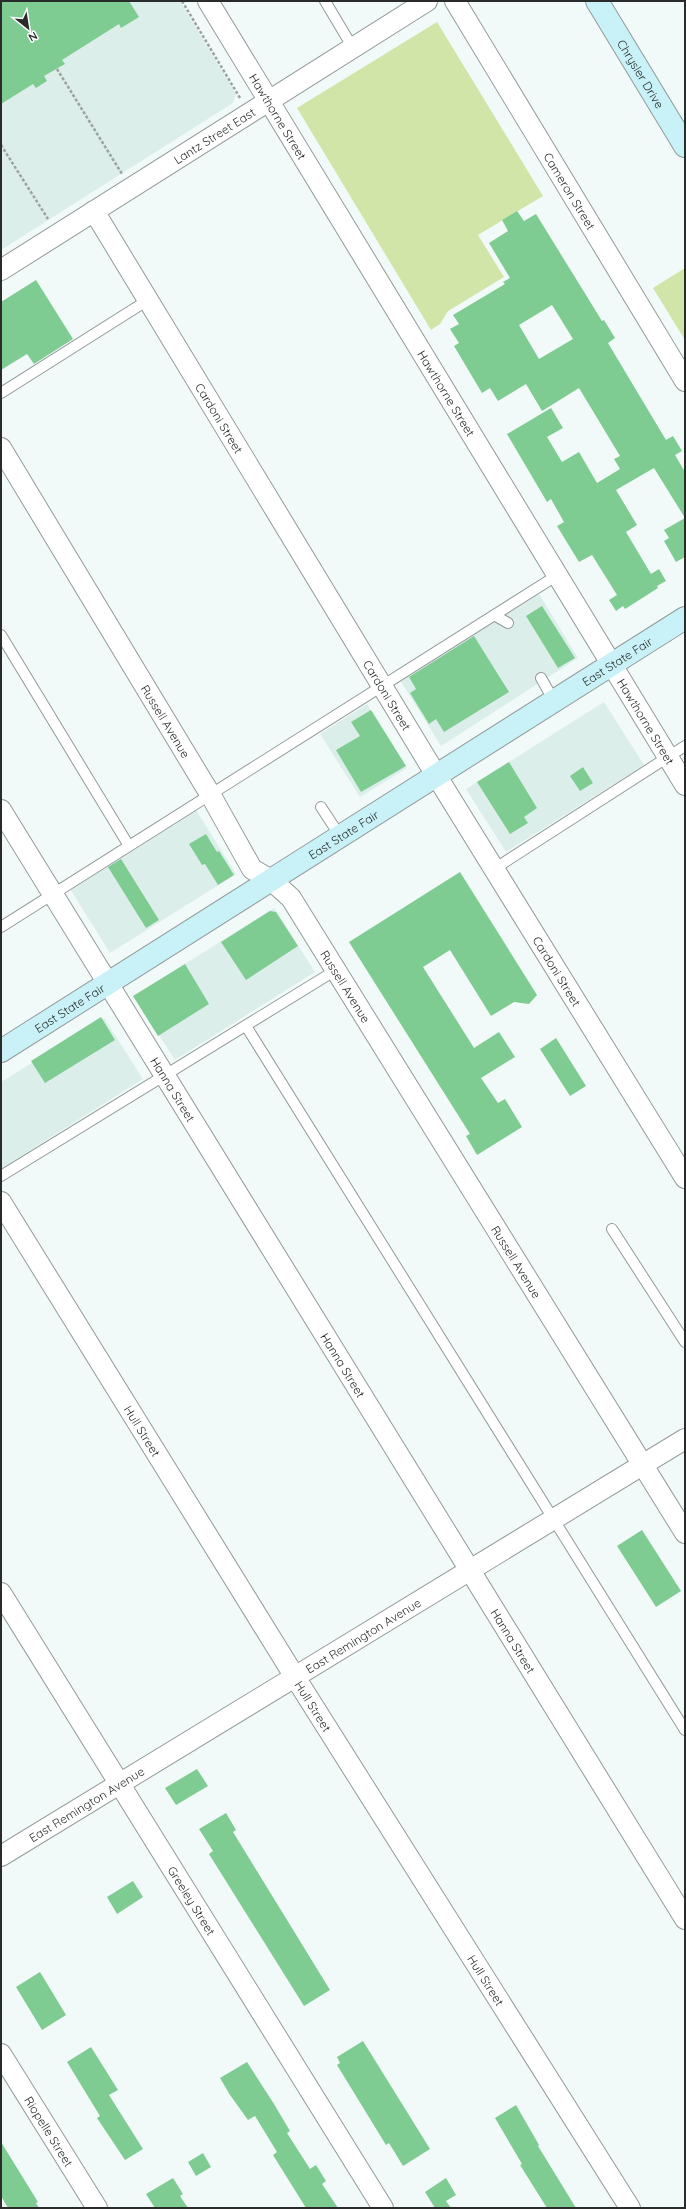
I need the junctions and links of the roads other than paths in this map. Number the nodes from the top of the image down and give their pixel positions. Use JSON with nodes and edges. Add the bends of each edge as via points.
{"nodes":[{"id":1,"x":208,"y":1,"type":"edge"},
{"id":2,"x":325,"y":1,"type":"edge"},
{"id":3,"x":427,"y":1,"type":"edge"},
{"id":4,"x":455,"y":1,"type":"edge"},
{"id":5,"x":597,"y":1,"type":"edge"},
{"id":6,"x":353,"y":48,"type":"junction"},
{"id":7,"x":269,"y":101,"type":"junction"},
{"id":8,"x":685,"y":146,"type":"edge"},
{"id":9,"x":94,"y":211,"type":"junction"},
{"id":10,"x":1,"y":270,"type":"edge"},
{"id":11,"x":148,"y":300,"type":"junction"},
{"id":12,"x":685,"y":381,"type":"edge"},
{"id":13,"x":1,"y":393,"type":"edge"},
{"id":14,"x":1,"y":448,"type":"edge"},
{"id":15,"x":556,"y":576,"type":"junction"},
{"id":16,"x":494,"y":615,"type":"junction"},
{"id":17,"x":685,"y":618,"type":"edge"},
{"id":18,"x":508,"y":623,"type":"dead end"},
{"id":19,"x":1,"y":635,"type":"edge"},
{"id":20,"x":610,"y":665,"type":"junction"},
{"id":21,"x":541,"y":678,"type":"dead end"},
{"id":22,"x":382,"y":685,"type":"junction"},
{"id":23,"x":554,"y":701,"type":"junction"},
{"id":24,"x":685,"y":746,"type":"edge"},
{"id":25,"x":667,"y":757,"type":"junction"},
{"id":26,"x":436,"y":775,"type":"junction"},
{"id":27,"x":685,"y":785,"type":"edge"},
{"id":28,"x":210,"y":794,"type":"junction"},
{"id":29,"x":321,"y":807,"type":"dead end"},
{"id":30,"x":1,"y":810,"type":"edge"},
{"id":31,"x":340,"y":836,"type":"junction"},
{"id":32,"x":129,"y":846,"type":"junction"},
{"id":33,"x":494,"y":869,"type":"junction"},
{"id":34,"x":270,"y":880,"type":"junction"},
{"id":35,"x":52,"y":895,"type":"junction"},
{"id":36,"x":1,"y":927,"type":"edge"},
{"id":37,"x":336,"y":970,"type":"junction"},
{"id":38,"x":106,"y":983,"type":"junction"},
{"id":39,"x":246,"y":1026,"type":"junction"},
{"id":40,"x":1,"y":1051,"type":"edge"},
{"id":41,"x":164,"y":1077,"type":"junction"},
{"id":42,"x":1,"y":1176,"type":"edge"},
{"id":43,"x":685,"y":1178,"type":"edge"},
{"id":44,"x":1,"y":1202,"type":"edge"},
{"id":45,"x":612,"y":1228,"type":"dead end"},
{"id":46,"x":685,"y":1342,"type":"edge"},
{"id":47,"x":685,"y":1439,"type":"edge"},
{"id":48,"x":643,"y":1465,"type":"junction"},
{"id":49,"x":554,"y":1519,"type":"junction"},
{"id":50,"x":685,"y":1533,"type":"edge"},
{"id":51,"x":470,"y":1571,"type":"junction"},
{"id":52,"x":1,"y":1593,"type":"edge"},
{"id":53,"x":295,"y":1677,"type":"junction"},
{"id":54,"x":685,"y":1730,"type":"edge"},
{"id":55,"x":120,"y":1785,"type":"junction"},
{"id":56,"x":1,"y":1856,"type":"edge"},
{"id":57,"x":685,"y":1919,"type":"edge"},
{"id":58,"x":1,"y":2054,"type":"edge"},
{"id":59,"x":97,"y":2208,"type":"edge"},
{"id":60,"x":382,"y":2208,"type":"edge"},
{"id":61,"x":630,"y":2208,"type":"edge"}],
"edges":[{"from":1,"to":7,"type":"street","name":"Hawthorne Street"},
{"from":2,"to":6,"type":"lane"},
{"from":3,"to":6,"type":"street","name":"Lantz Street East"},
{"from":4,"to":12,"type":"street","name":"Cameron Street"},
{"from":5,"to":8,"type":"street","name":"Chrysler Drive"},
{"from":6,"to":7,"type":"street","name":"Lantz Street East"},
{"from":7,"to":9,"type":"street","name":"Lantz Street East"},
{"from":7,"to":15,"type":"street","name":"Hawthorne Street"},
{"from":9,"to":10,"type":"street","name":"Lantz Street East"},
{"from":9,"to":11,"type":"street","name":"Cardoni Street"},
{"from":11,"to":13,"type":"lane"},
{"from":11,"to":22,"type":"street","name":"Cardoni Street"},
{"from":14,"to":28,"type":"street","name":"Russell Avenue"},
{"from":15,"to":16,"type":"lane"},
{"from":15,"to":20,"type":"street","name":"Hawthorne Street"},
{"from":16,"to":18,"type":"lane"},
{"from":16,"to":22,"type":"lane"},
{"from":17,"to":20,"type":"street","name":"East State Fair"},
{"from":19,"to":32,"type":"lane"},
{"from":20,"to":23,"type":"street","name":"East State Fair"},
{"from":20,"to":25,"type":"street","name":"Hawthorne Street"},
{"from":21,"to":23,"type":"lane"},
{"from":22,"to":26,"type":"street","name":"Cardoni Street"},
{"from":22,"to":28,"type":"lane"},
{"from":23,"to":26,"type":"street","name":"East State Fair"},
{"from":24,"to":25,"type":"lane"},
{"from":25,"to":27,"type":"street","name":"Hawthorne Street"},
{"from":25,"to":33,"type":"lane"},
{"from":26,"to":31,"type":"street","name":"East State Fair"},
{"from":26,"to":33,"type":"street","name":"Cardoni Street"},
{"from":28,"to":32,"type":"lane"},
{"from":28,"to":34,"type":"street","name":"Russell Avenue","via":[[252,869]]},
{"from":29,"to":31,"type":"lane"},
{"from":30,"to":35,"type":"street","name":"Hanna Street"},
{"from":31,"to":34,"type":"street","name":"East State Fair"},
{"from":32,"to":35,"type":"lane"},
{"from":33,"to":43,"type":"street","name":"Cardoni Street"},
{"from":34,"to":37,"type":"street","name":"Russell Avenue","via":[[291,898]]},
{"from":34,"to":38,"type":"street","name":"East State Fair"},
{"from":35,"to":36,"type":"lane"},
{"from":35,"to":38,"type":"street","name":"Hanna Street"},
{"from":37,"to":39,"type":"lane"},
{"from":37,"to":48,"type":"street","name":"Russell Avenue"},
{"from":38,"to":40,"type":"street","name":"East State Fair"},
{"from":38,"to":41,"type":"street","name":"Hanna Street"},
{"from":39,"to":41,"type":"lane"},
{"from":39,"to":49,"type":"lane"},
{"from":41,"to":42,"type":"lane"},
{"from":41,"to":51,"type":"street","name":"Hanna Street"},
{"from":44,"to":53,"type":"street","name":"Hull Street"},
{"from":45,"to":46,"type":"lane"},
{"from":47,"to":48,"type":"street","name":"East Remington Avenue"},
{"from":48,"to":49,"type":"street","name":"East Remington Avenue"},
{"from":48,"to":50,"type":"street","name":"Russell Avenue"},
{"from":49,"to":51,"type":"street","name":"East Remington Avenue"},
{"from":49,"to":54,"type":"lane"},
{"from":51,"to":53,"type":"street","name":"East Remington Avenue"},
{"from":51,"to":57,"type":"street","name":"Hanna Street"},
{"from":52,"to":55,"type":"street","name":"Greeley Street"},
{"from":53,"to":55,"type":"street","name":"East Remington Avenue"},
{"from":53,"to":61,"type":"street","name":"Hull Street"},
{"from":55,"to":56,"type":"street","name":"East Remington Avenue"},
{"from":55,"to":60,"type":"street","name":"Greeley Street"},
{"from":58,"to":59,"type":"street","name":"Riopelle Street"}]}
